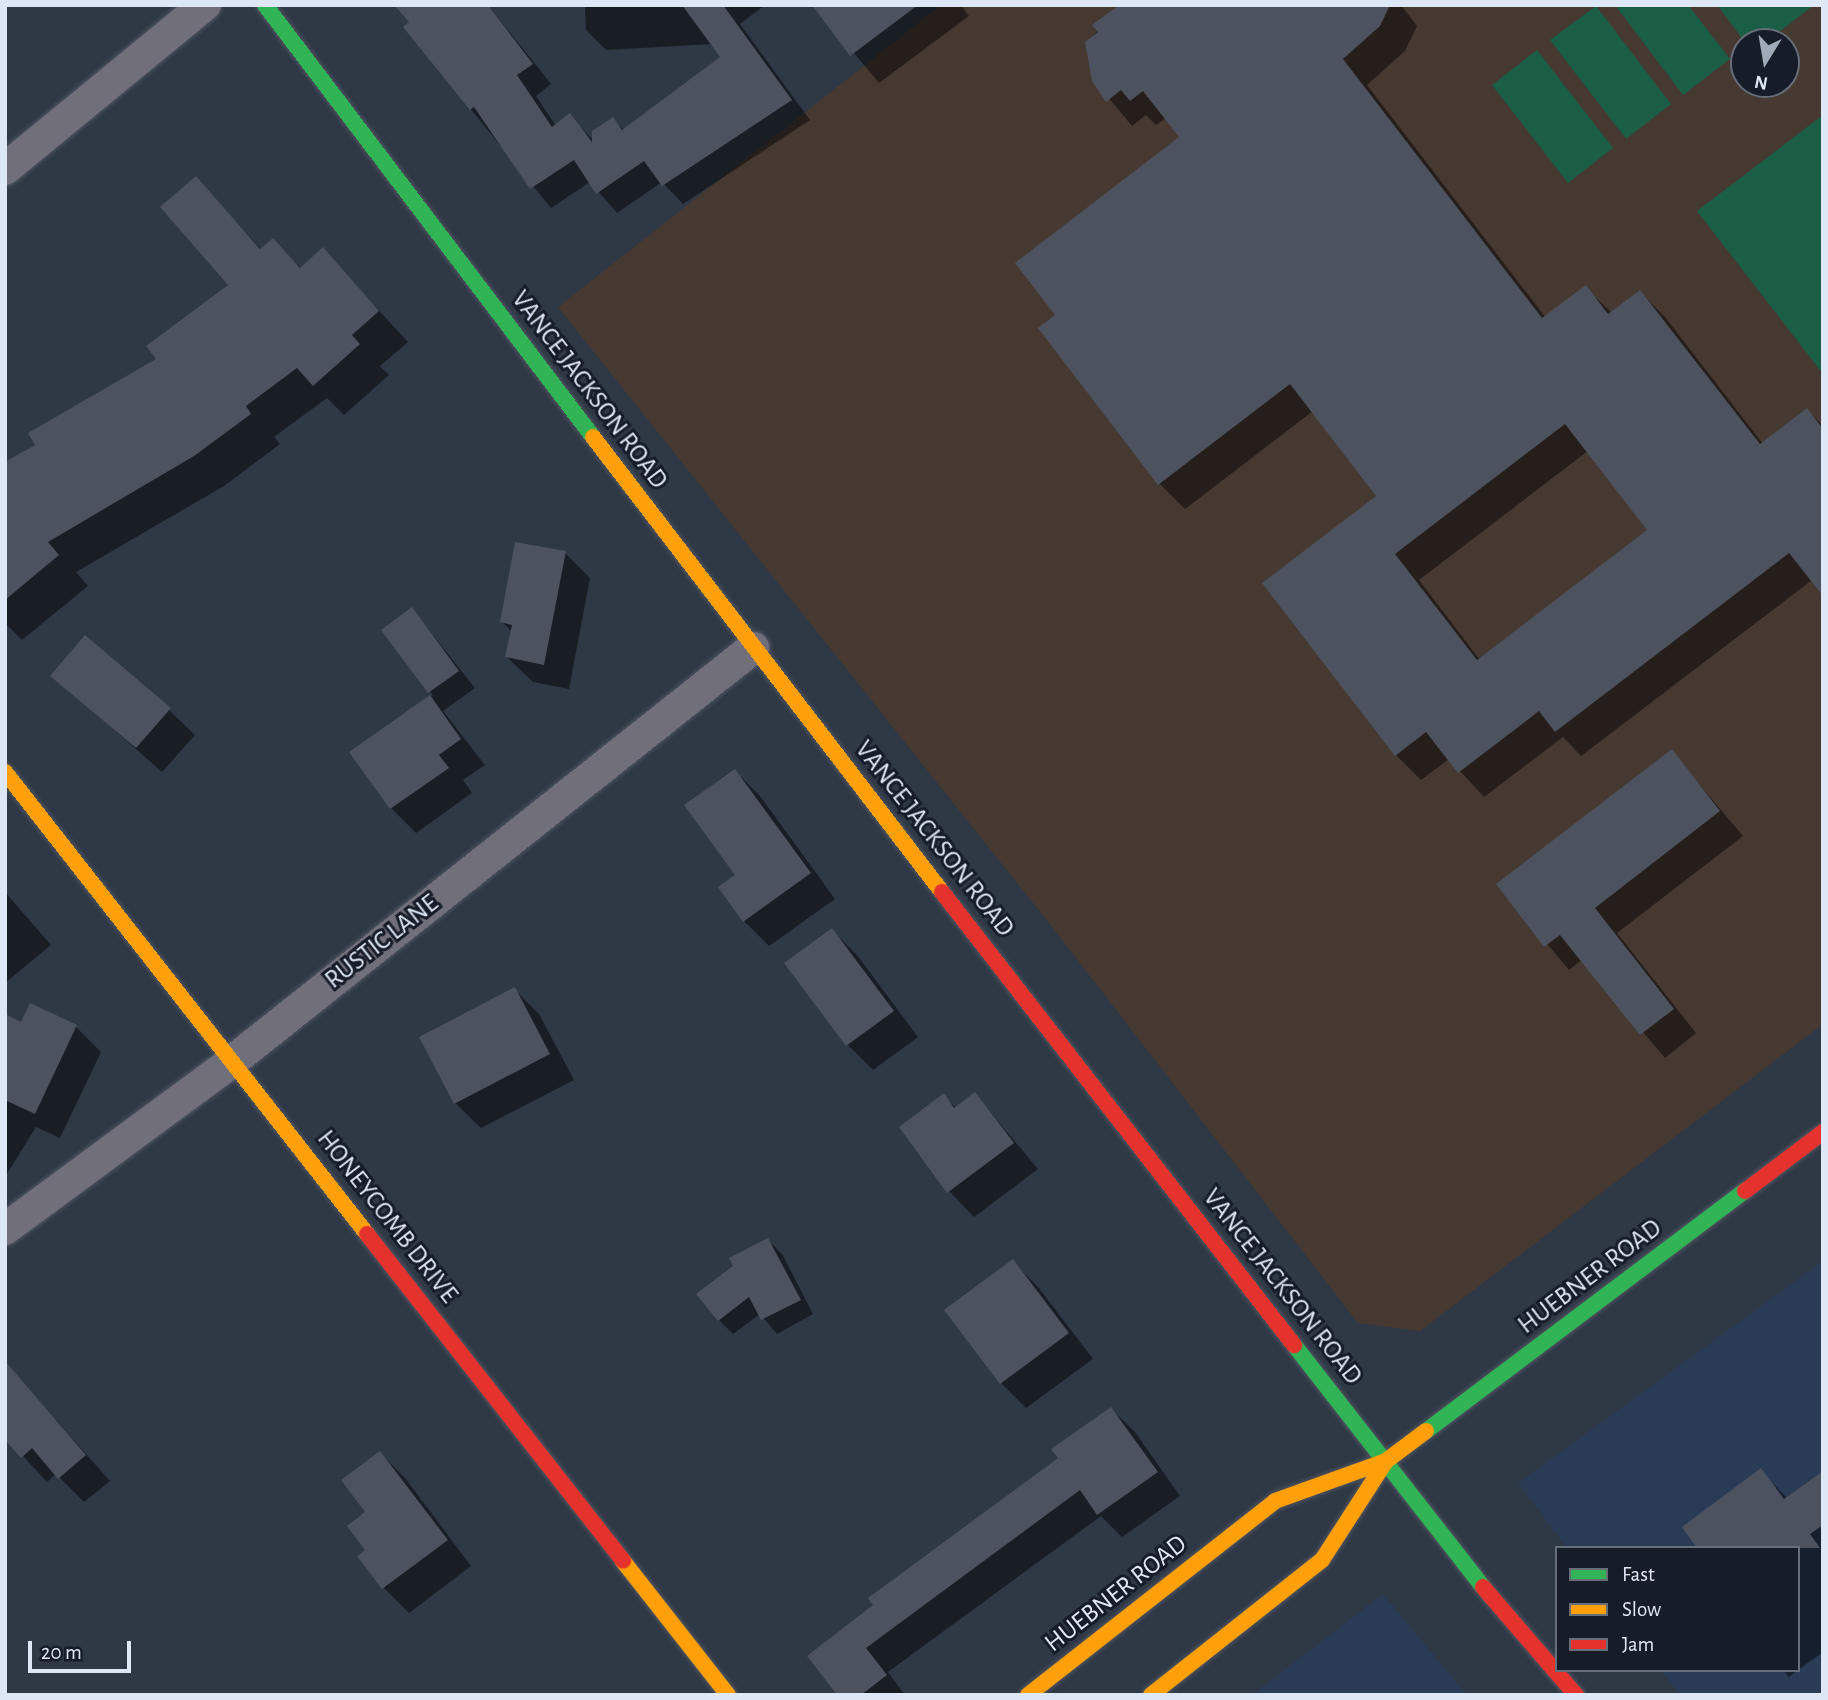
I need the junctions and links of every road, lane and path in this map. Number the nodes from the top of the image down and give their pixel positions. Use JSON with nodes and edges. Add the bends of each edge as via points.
{"nodes":[{"id":1,"x":205,"y":5,"type":"edge"},
{"id":2,"x":265,"y":5,"type":"edge"},
{"id":3,"x":5,"y":169,"type":"edge"},
{"id":4,"x":753,"y":648,"type":"junction"},
{"id":5,"x":5,"y":772,"type":"edge"},
{"id":6,"x":233,"y":1060,"type":"junction"},
{"id":7,"x":1823,"y":1132,"type":"edge"},
{"id":8,"x":5,"y":1229,"type":"edge"},
{"id":9,"x":1386,"y":1461,"type":"junction"},
{"id":10,"x":1555,"y":1671,"type":"edge"},
{"id":11,"x":1556,"y":1672,"type":"edge"},
{"id":12,"x":729,"y":1695,"type":"edge"},
{"id":13,"x":1028,"y":1695,"type":"edge"},
{"id":14,"x":1151,"y":1695,"type":"edge"},
{"id":15,"x":1576,"y":1695,"type":"edge"}],
"edges":[{"from":1,"to":3,"type":"street"},
{"from":2,"to":4,"type":"main road","name":"VANCE JACKSON ROAD"},
{"from":4,"to":6,"type":"street","name":"RUSTIC LANE"},
{"from":4,"to":9,"type":"main road","name":"VANCE JACKSON ROAD"},
{"from":5,"to":6,"type":"main road","name":"HONEYCOMB DRIVE"},
{"from":6,"to":8,"type":"street","name":"RUSTIC LANE"},
{"from":6,"to":12,"type":"main road","name":"HONEYCOMB DRIVE"},
{"from":7,"to":9,"type":"main road","name":"HUEBNER ROAD"},
{"from":9,"to":10,"type":"main road","name":"VANCE JACKSON ROAD","via":[[1502,1611]]},
{"from":9,"to":13,"type":"main road","name":"HUEBNER ROAD","via":[[1275,1501]]},
{"from":9,"to":14,"type":"main road","name":"HUEBNER ROAD","via":[[1322,1560]]},
{"from":11,"to":15,"type":"main road","name":"VANCE JACKSON ROAD"}]}
